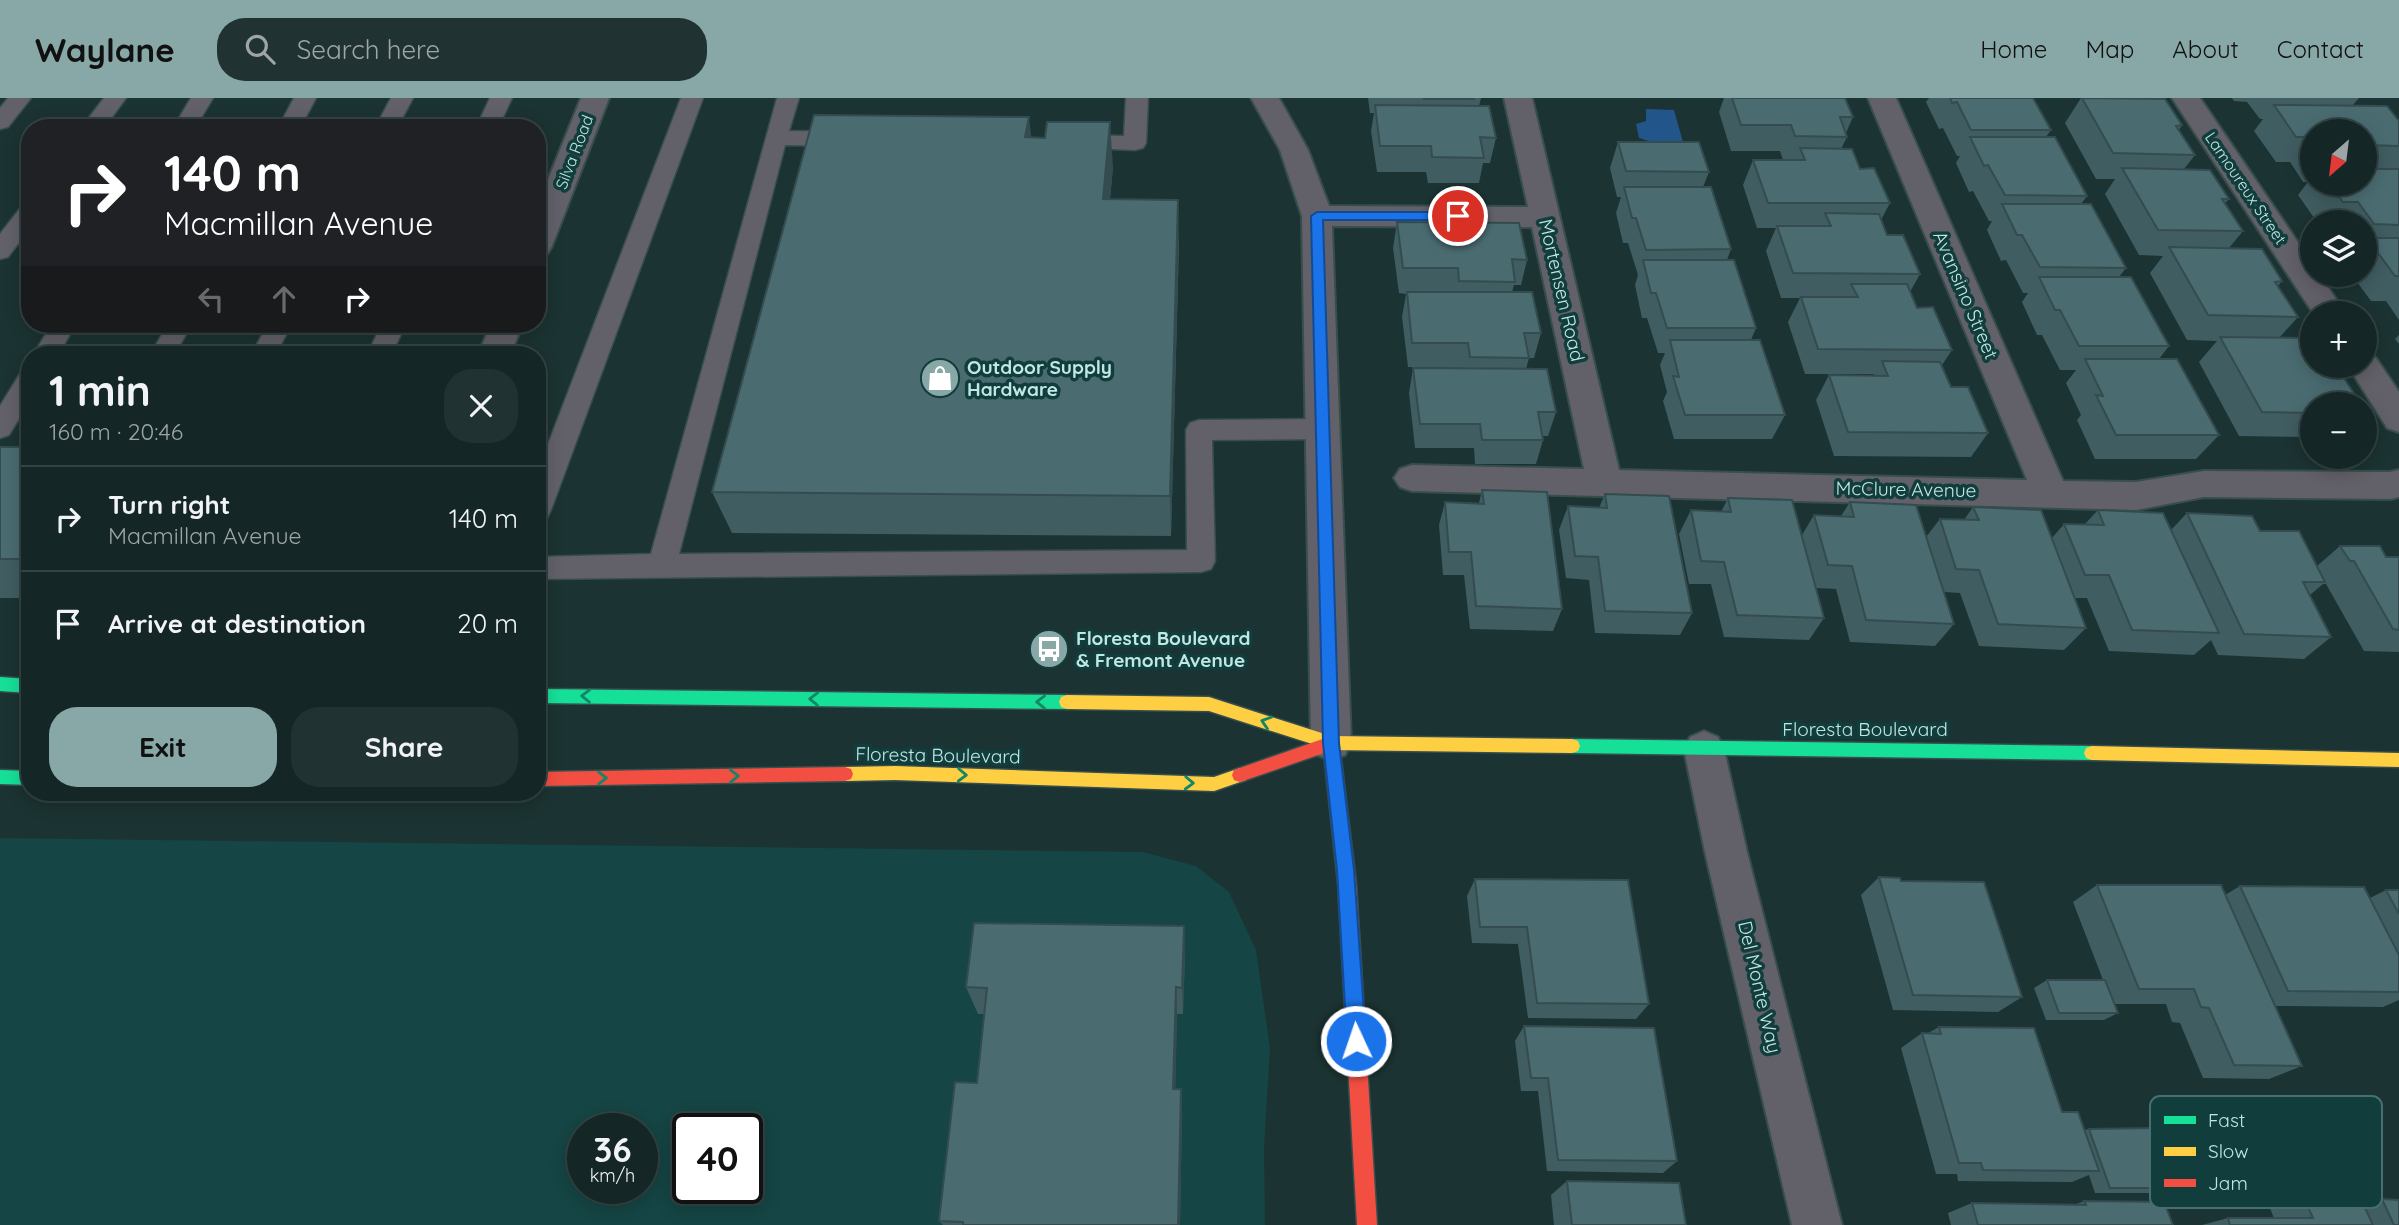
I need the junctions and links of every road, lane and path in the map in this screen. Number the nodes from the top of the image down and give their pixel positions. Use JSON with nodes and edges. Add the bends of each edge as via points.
{"nodes":[{"id":1,"x":20,"y":98,"type":"edge"},
{"id":2,"x":115,"y":98,"type":"edge"},
{"id":3,"x":202,"y":98,"type":"edge"},
{"id":4,"x":305,"y":98,"type":"edge"},
{"id":5,"x":402,"y":98,"type":"edge"},
{"id":6,"x":501,"y":98,"type":"edge"},
{"id":7,"x":595,"y":98,"type":"edge"},
{"id":8,"x":692,"y":98,"type":"edge"},
{"id":9,"x":788,"y":98,"type":"edge"},
{"id":10,"x":1137,"y":98,"type":"edge"},
{"id":11,"x":1265,"y":98,"type":"edge"},
{"id":12,"x":1518,"y":98,"type":"edge"},
{"id":13,"x":1882,"y":98,"type":"edge"},
{"id":14,"x":2186,"y":98,"type":"edge"},
{"id":15,"x":99,"y":119,"type":"edge"},
{"id":16,"x":189,"y":119,"type":"edge"},
{"id":17,"x":294,"y":119,"type":"edge"},
{"id":18,"x":391,"y":119,"type":"edge"},
{"id":19,"x":491,"y":119,"type":"edge"},
{"id":20,"x":0,"y":122,"type":"edge"},
{"id":21,"x":776,"y":138,"type":"junction"},
{"id":22,"x":873,"y":139,"type":"edge"},
{"id":23,"x":1052,"y":142,"type":"edge"},
{"id":24,"x":1317,"y":216,"type":"junction"},
{"id":25,"x":1545,"y":216,"type":"junction"},
{"id":26,"x":21,"y":223,"type":"edge"},
{"id":27,"x":546,"y":223,"type":"edge"},
{"id":28,"x":0,"y":251,"type":"edge"},
{"id":29,"x":2321,"y":301,"type":"edge"},
{"id":30,"x":2372,"y":378,"type":"edge"},
{"id":31,"x":21,"y":394,"type":"edge"},
{"id":32,"x":2399,"y":419,"type":"edge"},
{"id":33,"x":0,"y":428,"type":"edge"},
{"id":34,"x":1323,"y":429,"type":"junction"},
{"id":35,"x":1412,"y":478,"type":"dead end"},
{"id":36,"x":1605,"y":483,"type":"junction"},
{"id":37,"x":2399,"y":483,"type":"edge"},
{"id":38,"x":546,"y":486,"type":"edge"},
{"id":39,"x":2050,"y":492,"type":"junction"},
{"id":40,"x":662,"y":566,"type":"junction"},
{"id":41,"x":546,"y":568,"type":"edge"},
{"id":42,"x":0,"y":684,"type":"edge"},
{"id":43,"x":21,"y":685,"type":"edge"},
{"id":44,"x":546,"y":696,"type":"edge"},
{"id":45,"x":1331,"y":743,"type":"junction"},
{"id":46,"x":1704,"y":749,"type":"junction"},
{"id":47,"x":2399,"y":760,"type":"edge"},
{"id":48,"x":0,"y":777,"type":"edge"},
{"id":49,"x":21,"y":778,"type":"edge"},
{"id":50,"x":546,"y":779,"type":"edge"},
{"id":51,"x":1367,"y":1225,"type":"edge"},
{"id":52,"x":1817,"y":1225,"type":"edge"}],
"edges":[{"from":1,"to":20,"type":"lane"},
{"from":2,"to":15,"type":"lane"},
{"from":3,"to":16,"type":"lane"},
{"from":4,"to":17,"type":"lane"},
{"from":5,"to":18,"type":"lane"},
{"from":6,"to":19,"type":"lane"},
{"from":7,"to":27,"type":"street","name":"Silva Road"},
{"from":8,"to":38,"type":"lane"},
{"from":9,"to":21,"type":"lane"},
{"from":10,"to":23,"type":"lane","via":[[1135,143]]},
{"from":11,"to":24,"type":"street","via":[[1294,150]]},
{"from":12,"to":25,"type":"street","name":"Mortensen Road"},
{"from":13,"to":39,"type":"street","name":"Avansino Street"},
{"from":14,"to":29,"type":"street","name":"Lamoureux Street"},
{"from":21,"to":22,"type":"lane"},
{"from":21,"to":40,"type":"lane"},
{"from":24,"to":25,"type":"street"},
{"from":24,"to":34,"type":"street"},
{"from":25,"to":36,"type":"street","name":"Mortensen Road"},
{"from":26,"to":28,"type":"lane"},
{"from":30,"to":32,"type":"street"},
{"from":31,"to":33,"type":"lane"},
{"from":34,"to":40,"type":"lane","via":[[1199,430],[1201,561]]},
{"from":34,"to":45,"type":"street"},
{"from":35,"to":36,"type":"street","name":"McClure Avenue"},
{"from":36,"to":39,"type":"street","name":"McClure Avenue"},
{"from":37,"to":39,"type":"street","name":"McClure Avenue","via":[[2204,484],[2137,496]]},
{"from":40,"to":41,"type":"lane"},
{"from":42,"to":43,"type":"street"},
{"from":45,"to":44,"type":"street","name":"Floresta Boulevard","one_way":true,"via":[[1209,704]]},
{"from":45,"to":46,"type":"street","name":"Floresta Boulevard"},
{"from":50,"to":45,"type":"street","name":"Floresta Boulevard","one_way":true,"via":[[895,773],[1214,784]]},
{"from":45,"to":51,"type":"street","via":[[1347,883]]},
{"from":46,"to":47,"type":"street","name":"Floresta Boulevard"},
{"from":46,"to":52,"type":"street","name":"Del Monte Way"},
{"from":48,"to":49,"type":"street"}]}
